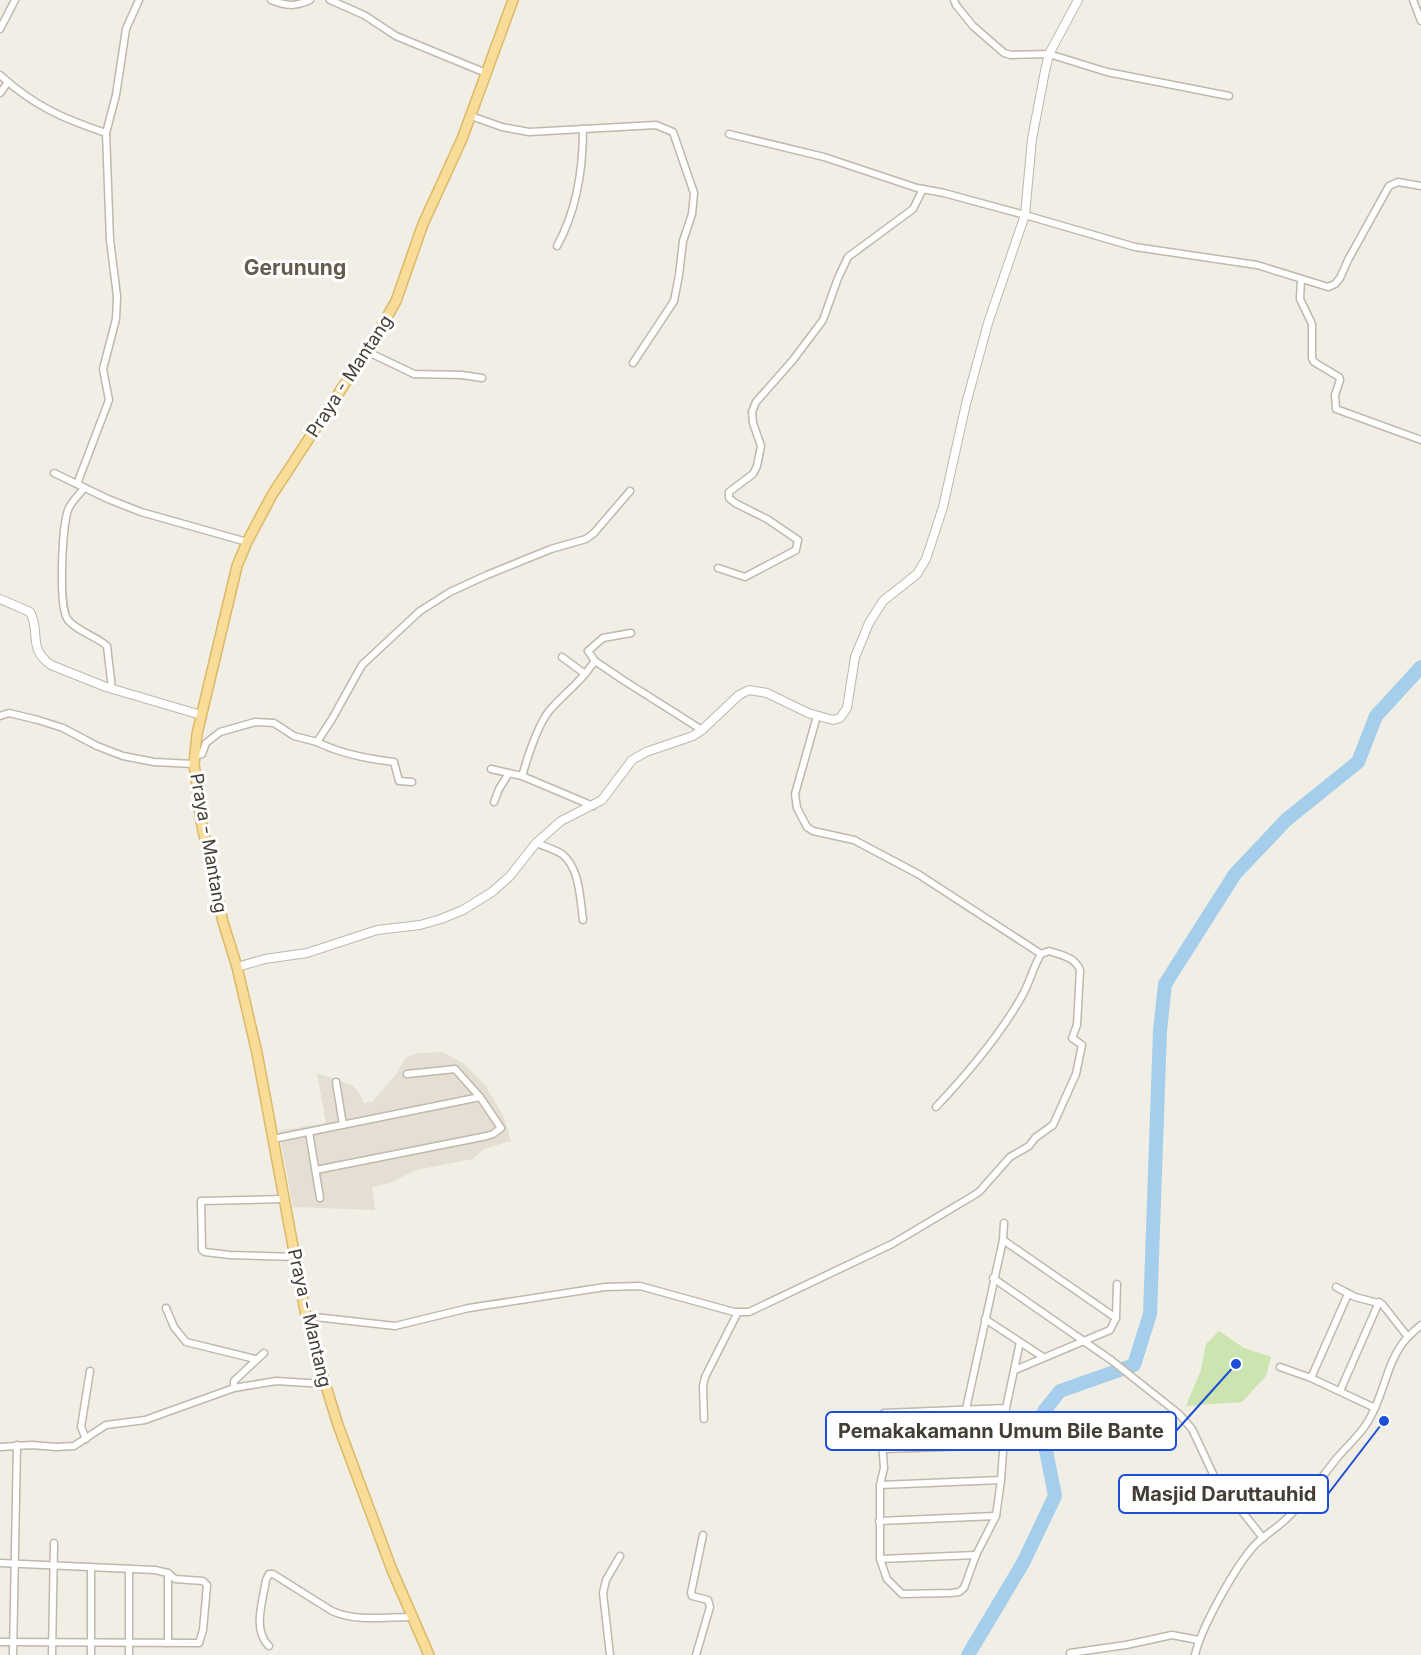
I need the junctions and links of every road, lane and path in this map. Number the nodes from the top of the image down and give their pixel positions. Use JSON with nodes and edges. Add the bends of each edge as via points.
{"nodes":[{"id":1,"x":15,"y":0,"type":"edge"},
{"id":2,"x":139,"y":0,"type":"edge"},
{"id":3,"x":270,"y":0,"type":"edge"},
{"id":4,"x":310,"y":0,"type":"edge"},
{"id":5,"x":330,"y":0,"type":"edge"},
{"id":6,"x":513,"y":0,"type":"edge"},
{"id":7,"x":954,"y":0,"type":"edge"},
{"id":8,"x":1078,"y":0,"type":"edge"},
{"id":9,"x":1413,"y":0,"type":"edge"},
{"id":10,"x":1421,"y":21,"type":"edge"},
{"id":11,"x":0,"y":29,"type":"edge"},
{"id":12,"x":1049,"y":54,"type":"junction"},
{"id":13,"x":486,"y":73,"type":"junction"},
{"id":14,"x":0,"y":75,"type":"edge"},
{"id":15,"x":8,"y":82,"type":"junction"},
{"id":16,"x":0,"y":93,"type":"edge"},
{"id":17,"x":1229,"y":96,"type":"dead end"},
{"id":18,"x":471,"y":116,"type":"junction"},
{"id":19,"x":583,"y":129,"type":"junction"},
{"id":20,"x":106,"y":133,"type":"junction"},
{"id":21,"x":729,"y":134,"type":"dead end"},
{"id":22,"x":1421,"y":186,"type":"edge"},
{"id":23,"x":923,"y":189,"type":"junction"},
{"id":24,"x":1025,"y":215,"type":"junction"},
{"id":25,"x":557,"y":246,"type":"dead end"},
{"id":26,"x":1300,"y":279,"type":"junction"},
{"id":27,"x":366,"y":351,"type":"junction"},
{"id":28,"x":633,"y":363,"type":"dead end"},
{"id":29,"x":482,"y":378,"type":"dead end"},
{"id":30,"x":1421,"y":440,"type":"edge"},
{"id":31,"x":54,"y":473,"type":"dead end"},
{"id":32,"x":77,"y":484,"type":"junction"},
{"id":33,"x":84,"y":488,"type":"junction"},
{"id":34,"x":630,"y":491,"type":"dead end"},
{"id":35,"x":247,"y":542,"type":"junction"},
{"id":36,"x":718,"y":568,"type":"dead end"},
{"id":37,"x":0,"y":599,"type":"edge"},
{"id":38,"x":631,"y":633,"type":"dead end"},
{"id":39,"x":562,"y":657,"type":"dead end"},
{"id":40,"x":595,"y":661,"type":"junction"},
{"id":41,"x":585,"y":674,"type":"junction"},
{"id":42,"x":112,"y":688,"type":"junction"},
{"id":43,"x":201,"y":715,"type":"junction"},
{"id":44,"x":0,"y":716,"type":"edge"},
{"id":45,"x":817,"y":716,"type":"junction"},
{"id":46,"x":702,"y":730,"type":"junction"},
{"id":47,"x":317,"y":742,"type":"junction"},
{"id":48,"x":195,"y":760,"type":"junction"},
{"id":49,"x":491,"y":769,"type":"dead end"},
{"id":50,"x":509,"y":773,"type":"junction"},
{"id":51,"x":522,"y":776,"type":"junction"},
{"id":52,"x":412,"y":782,"type":"dead end"},
{"id":53,"x":494,"y":802,"type":"dead end"},
{"id":54,"x":593,"y":806,"type":"junction"},
{"id":55,"x":536,"y":843,"type":"junction"},
{"id":56,"x":583,"y":920,"type":"dead end"},
{"id":57,"x":1041,"y":954,"type":"junction"},
{"id":58,"x":237,"y":967,"type":"junction"},
{"id":59,"x":406,"y":1074,"type":"dead end"},
{"id":60,"x":336,"y":1082,"type":"dead end"},
{"id":61,"x":480,"y":1097,"type":"junction"},
{"id":62,"x":936,"y":1107,"type":"dead end"},
{"id":63,"x":343,"y":1125,"type":"junction"},
{"id":64,"x":309,"y":1132,"type":"junction"},
{"id":65,"x":273,"y":1139,"type":"junction"},
{"id":66,"x":316,"y":1170,"type":"junction"},
{"id":67,"x":321,"y":1198,"type":"dead end"},
{"id":68,"x":286,"y":1199,"type":"junction"},
{"id":69,"x":1004,"y":1223,"type":"dead end"},
{"id":70,"x":1003,"y":1240,"type":"junction"},
{"id":71,"x":295,"y":1257,"type":"junction"},
{"id":72,"x":993,"y":1278,"type":"junction"},
{"id":73,"x":1117,"y":1284,"type":"dead end"},
{"id":74,"x":1336,"y":1287,"type":"dead end"},
{"id":75,"x":1348,"y":1294,"type":"junction"},
{"id":76,"x":1379,"y":1302,"type":"junction"},
{"id":77,"x":166,"y":1308,"type":"dead end"},
{"id":78,"x":738,"y":1312,"type":"junction"},
{"id":79,"x":306,"y":1316,"type":"junction"},
{"id":80,"x":1116,"y":1318,"type":"junction"},
{"id":81,"x":985,"y":1319,"type":"junction"},
{"id":82,"x":1421,"y":1324,"type":"edge"},
{"id":83,"x":1408,"y":1337,"type":"junction"},
{"id":84,"x":1082,"y":1341,"type":"junction"},
{"id":85,"x":1020,"y":1342,"type":"junction"},
{"id":86,"x":264,"y":1353,"type":"dead end"},
{"id":87,"x":1043,"y":1358,"type":"junction"},
{"id":88,"x":255,"y":1359,"type":"junction"},
{"id":89,"x":1280,"y":1367,"type":"dead end"},
{"id":90,"x":1015,"y":1370,"type":"junction"},
{"id":91,"x":90,"y":1371,"type":"dead end"},
{"id":92,"x":1311,"y":1378,"type":"junction"},
{"id":93,"x":325,"y":1384,"type":"junction"},
{"id":94,"x":234,"y":1388,"type":"junction"},
{"id":95,"x":1340,"y":1391,"type":"junction"},
{"id":96,"x":1006,"y":1408,"type":"junction"},
{"id":97,"x":1375,"y":1408,"type":"junction"},
{"id":98,"x":966,"y":1409,"type":"junction"},
{"id":99,"x":704,"y":1419,"type":"dead end"},
{"id":100,"x":86,"y":1439,"type":"junction"},
{"id":101,"x":17,"y":1445,"type":"junction"},
{"id":102,"x":1004,"y":1445,"type":"junction"},
{"id":103,"x":0,"y":1447,"type":"edge"},
{"id":104,"x":884,"y":1449,"type":"junction"},
{"id":105,"x":1001,"y":1480,"type":"junction"},
{"id":106,"x":880,"y":1485,"type":"junction"},
{"id":107,"x":996,"y":1516,"type":"junction"},
{"id":108,"x":879,"y":1521,"type":"junction"},
{"id":109,"x":703,"y":1535,"type":"dead end"},
{"id":110,"x":1263,"y":1538,"type":"junction"},
{"id":111,"x":54,"y":1543,"type":"dead end"},
{"id":112,"x":976,"y":1555,"type":"junction"},
{"id":113,"x":620,"y":1556,"type":"dead end"},
{"id":114,"x":880,"y":1559,"type":"junction"},
{"id":115,"x":0,"y":1563,"type":"edge"},
{"id":116,"x":14,"y":1564,"type":"junction"},
{"id":117,"x":53,"y":1567,"type":"junction"},
{"id":118,"x":91,"y":1568,"type":"junction"},
{"id":119,"x":129,"y":1569,"type":"junction"},
{"id":120,"x":168,"y":1573,"type":"junction"},
{"id":121,"x":411,"y":1617,"type":"junction"},
{"id":122,"x":1198,"y":1640,"type":"junction"},
{"id":123,"x":0,"y":1642,"type":"edge"},
{"id":124,"x":14,"y":1642,"type":"junction"},
{"id":125,"x":52,"y":1643,"type":"junction"},
{"id":126,"x":129,"y":1643,"type":"junction"},
{"id":127,"x":168,"y":1643,"type":"junction"},
{"id":128,"x":91,"y":1644,"type":"junction"},
{"id":129,"x":269,"y":1646,"type":"dead end"},
{"id":130,"x":1070,"y":1653,"type":"dead end"},
{"id":131,"x":14,"y":1655,"type":"edge"},
{"id":132,"x":52,"y":1655,"type":"edge"},
{"id":133,"x":91,"y":1655,"type":"edge"},
{"id":134,"x":129,"y":1655,"type":"edge"},
{"id":135,"x":429,"y":1655,"type":"edge"},
{"id":136,"x":610,"y":1655,"type":"edge"},
{"id":137,"x":696,"y":1655,"type":"edge"},
{"id":138,"x":1195,"y":1655,"type":"edge"}],
"edges":[{"from":1,"to":11,"type":"street"},
{"from":2,"to":20,"type":"street","via":[[126,29]]},
{"from":3,"to":4,"type":"street","via":[[290,6]]},
{"from":5,"to":13,"type":"street","via":[[364,15],[396,36]]},
{"from":6,"to":13,"type":"main road","name":"Praya - Mantang"},
{"from":7,"to":12,"type":"street","via":[[974,26],[1004,53]]},
{"from":8,"to":12,"type":"street"},
{"from":9,"to":10,"type":"street"},
{"from":12,"to":17,"type":"street","via":[[1107,72]]},
{"from":12,"to":24,"type":"street","via":[[1032,139]]},
{"from":13,"to":18,"type":"main road","name":"Praya - Mantang"},
{"from":14,"to":15,"type":"street"},
{"from":15,"to":16,"type":"street"},
{"from":15,"to":20,"type":"street","via":[[55,115]]},
{"from":18,"to":19,"type":"street","via":[[513,130]]},
{"from":18,"to":27,"type":"main road","name":"Praya - Mantang","via":[[423,224],[396,301]]},
{"from":19,"to":25,"type":"street","via":[[581,173],[572,212]]},
{"from":19,"to":28,"type":"street","via":[[656,125],[670,129],[694,193],[675,296]]},
{"from":20,"to":32,"type":"street","via":[[116,319],[103,369],[109,400]]},
{"from":21,"to":23,"type":"street"},
{"from":22,"to":26,"type":"street","via":[[1398,182],[1389,186],[1335,284],[1328,287]]},
{"from":23,"to":24,"type":"street"},
{"from":23,"to":36,"type":"street","via":[[913,209],[848,257],[823,320],[752,412],[760,456],[753,474],[729,492],[729,498],[798,540],[796,550],[745,577]]},
{"from":24,"to":26,"type":"street","via":[[1135,247],[1257,265]]},
{"from":24,"to":45,"type":"street","via":[[988,323],[943,507],[926,559],[917,574],[883,601],[869,623],[855,657],[844,714],[833,720]]},
{"from":26,"to":30,"type":"street","via":[[1300,299],[1312,324],[1312,358],[1340,380],[1335,409]]},
{"from":27,"to":29,"type":"street","via":[[414,374]]},
{"from":27,"to":35,"type":"main road","name":"Praya - Mantang","via":[[272,495]]},
{"from":31,"to":32,"type":"street"},
{"from":32,"to":33,"type":"street"},
{"from":33,"to":35,"type":"street","via":[[141,512]]},
{"from":33,"to":42,"type":"street","via":[[69,507],[65,527],[65,611],[69,621],[107,646]]},
{"from":34,"to":47,"type":"street","via":[[586,539],[487,575],[420,611],[362,665]]},
{"from":35,"to":43,"type":"main road","name":"Praya - Mantang","via":[[237,567]]},
{"from":37,"to":42,"type":"street","via":[[30,612],[36,647],[45,661]]},
{"from":38,"to":40,"type":"street","via":[[600,639],[588,651]]},
{"from":39,"to":41,"type":"street"},
{"from":40,"to":41,"type":"street"},
{"from":40,"to":46,"type":"street"},
{"from":41,"to":51,"type":"street","via":[[546,716]]},
{"from":42,"to":43,"type":"street"},
{"from":43,"to":48,"type":"main road","name":"Praya - Mantang"},
{"from":44,"to":48,"type":"street","via":[[13,714],[63,728],[123,756],[154,762]]},
{"from":45,"to":46,"type":"street","via":[[767,693],[749,690]]},
{"from":45,"to":57,"type":"street","via":[[795,794],[796,808],[807,827],[854,840],[918,874]]},
{"from":46,"to":54,"type":"street","via":[[637,757]]},
{"from":47,"to":48,"type":"street","via":[[294,736],[274,723],[255,722],[220,732],[206,743]]},
{"from":47,"to":52,"type":"street","via":[[356,756],[394,762],[399,782]]},
{"from":48,"to":58,"type":"main road","name":"Praya - Mantang","via":[[204,837]]},
{"from":49,"to":50,"type":"street"},
{"from":50,"to":51,"type":"street"},
{"from":50,"to":53,"type":"street"},
{"from":51,"to":54,"type":"street"},
{"from":54,"to":55,"type":"street","via":[[561,821]]},
{"from":55,"to":56,"type":"street","via":[[568,860],[576,879]]},
{"from":55,"to":58,"type":"street","via":[[510,876],[463,910],[420,925],[377,930],[307,953]]},
{"from":57,"to":62,"type":"street","via":[[1004,1025],[975,1066]]},
{"from":57,"to":78,"type":"street","via":[[1049,951],[1074,960],[1080,970],[1077,1025],[1072,1038],[1082,1045],[1076,1074],[1053,1125],[1010,1157],[978,1192],[892,1244],[756,1310]]},
{"from":58,"to":65,"type":"main road","name":"Praya - Mantang"},
{"from":59,"to":61,"type":"street","via":[[455,1069]]},
{"from":60,"to":63,"type":"street"},
{"from":61,"to":63,"type":"street"},
{"from":61,"to":66,"type":"street","via":[[501,1128],[493,1134]]},
{"from":63,"to":64,"type":"street"},
{"from":64,"to":65,"type":"street"},
{"from":64,"to":66,"type":"street"},
{"from":65,"to":68,"type":"main road","name":"Praya - Mantang"},
{"from":66,"to":67,"type":"street"},
{"from":68,"to":71,"type":"main road","name":"Praya - Mantang"},
{"from":68,"to":71,"type":"street","via":[[202,1200],[202,1250],[230,1256]]},
{"from":69,"to":70,"type":"street"},
{"from":70,"to":72,"type":"street"},
{"from":70,"to":80,"type":"street"},
{"from":71,"to":79,"type":"main road","name":"Praya - Mantang"},
{"from":72,"to":81,"type":"street"},
{"from":72,"to":84,"type":"street"},
{"from":73,"to":80,"type":"street"},
{"from":74,"to":75,"type":"street"},
{"from":75,"to":76,"type":"street"},
{"from":75,"to":92,"type":"street"},
{"from":76,"to":83,"type":"street"},
{"from":76,"to":95,"type":"street"},
{"from":77,"to":88,"type":"street","via":[[186,1342]]},
{"from":78,"to":79,"type":"street","via":[[626,1286],[468,1308],[395,1326]]},
{"from":78,"to":99,"type":"street","via":[[705,1377]]},
{"from":79,"to":93,"type":"main road","name":"Praya - Mantang"},
{"from":80,"to":84,"type":"street","via":[[1110,1330]]},
{"from":81,"to":85,"type":"street"},
{"from":81,"to":98,"type":"street"},
{"from":82,"to":83,"type":"street"},
{"from":83,"to":97,"type":"street","via":[[1394,1358]]},
{"from":84,"to":87,"type":"street"},
{"from":84,"to":110,"type":"street","via":[[1134,1377],[1186,1421],[1214,1476]]},
{"from":85,"to":87,"type":"street"},
{"from":85,"to":90,"type":"street"},
{"from":86,"to":88,"type":"street"},
{"from":87,"to":90,"type":"street"},
{"from":88,"to":94,"type":"street","via":[[234,1381]]},
{"from":89,"to":92,"type":"street"},
{"from":90,"to":96,"type":"street"},
{"from":91,"to":100,"type":"street","via":[[81,1427]]},
{"from":92,"to":95,"type":"street"},
{"from":93,"to":94,"type":"street","via":[[276,1382]]},
{"from":93,"to":121,"type":"main road","name":"Praya - Mantang"},
{"from":94,"to":100,"type":"street","via":[[137,1422],[106,1425]]},
{"from":95,"to":97,"type":"street"},
{"from":96,"to":98,"type":"street"},
{"from":96,"to":102,"type":"street"},
{"from":97,"to":110,"type":"street","via":[[1317,1485]]},
{"from":98,"to":104,"type":"street","via":[[884,1413]]},
{"from":100,"to":101,"type":"street","via":[[68,1447]]},
{"from":101,"to":103,"type":"street"},
{"from":101,"to":116,"type":"street"},
{"from":102,"to":104,"type":"street"},
{"from":102,"to":105,"type":"street"},
{"from":104,"to":106,"type":"street"},
{"from":105,"to":106,"type":"street"},
{"from":105,"to":107,"type":"street"},
{"from":106,"to":108,"type":"street"},
{"from":107,"to":108,"type":"street"},
{"from":107,"to":112,"type":"street"},
{"from":108,"to":114,"type":"street"},
{"from":109,"to":137,"type":"street","via":[[690,1591],[693,1596],[708,1600],[710,1607]]},
{"from":110,"to":122,"type":"street","via":[[1243,1561]]},
{"from":111,"to":117,"type":"street"},
{"from":112,"to":114,"type":"street"},
{"from":112,"to":114,"type":"street","via":[[964,1587],[951,1593],[902,1594],[886,1579]]},
{"from":113,"to":136,"type":"street","via":[[603,1593]]},
{"from":115,"to":116,"type":"street"},
{"from":116,"to":117,"type":"street"},
{"from":116,"to":124,"type":"street"},
{"from":117,"to":118,"type":"street"},
{"from":117,"to":125,"type":"street"},
{"from":118,"to":119,"type":"street"},
{"from":118,"to":128,"type":"street"},
{"from":119,"to":120,"type":"street"},
{"from":119,"to":126,"type":"street"},
{"from":120,"to":127,"type":"street"},
{"from":120,"to":127,"type":"street","via":[[174,1579],[199,1580],[207,1585],[200,1643]]},
{"from":121,"to":129,"type":"street","via":[[340,1615],[268,1574],[259,1631],[262,1641]]},
{"from":121,"to":135,"type":"main road","name":"Praya - Mantang"},
{"from":122,"to":130,"type":"street","via":[[1172,1635]]},
{"from":122,"to":138,"type":"street"},
{"from":123,"to":124,"type":"street"},
{"from":124,"to":125,"type":"street"},
{"from":124,"to":131,"type":"street"},
{"from":125,"to":128,"type":"street"},
{"from":125,"to":132,"type":"street"},
{"from":126,"to":127,"type":"street"},
{"from":126,"to":128,"type":"street"},
{"from":126,"to":134,"type":"street"},
{"from":128,"to":133,"type":"street"}]}
